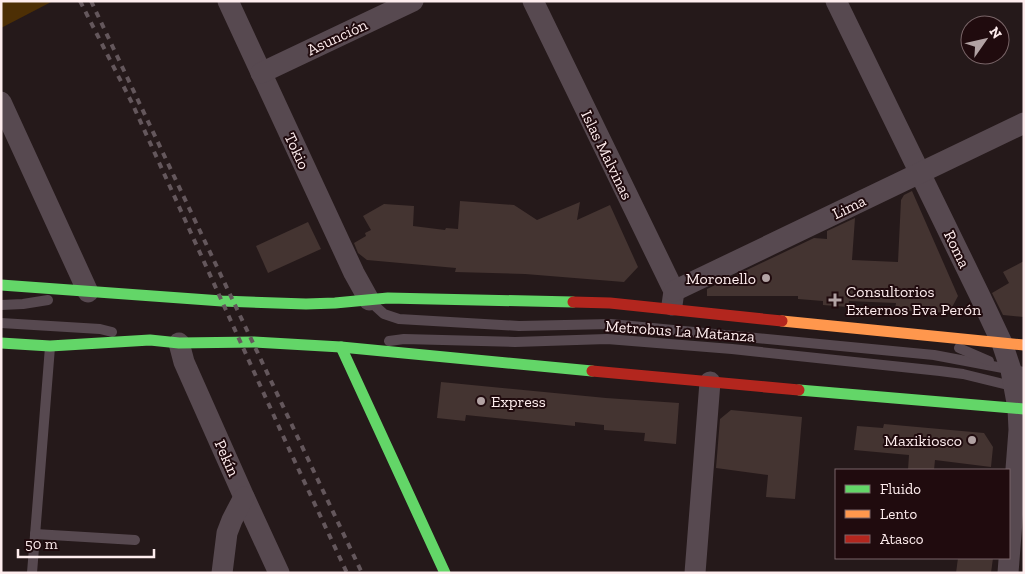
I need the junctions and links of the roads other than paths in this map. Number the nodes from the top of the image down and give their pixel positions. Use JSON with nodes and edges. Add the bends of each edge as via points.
{"nodes":[{"id":1,"x":228,"y":1,"type":"edge"},
{"id":2,"x":413,"y":1,"type":"edge"},
{"id":3,"x":533,"y":1,"type":"edge"},
{"id":4,"x":836,"y":1,"type":"edge"},
{"id":5,"x":261,"y":73,"type":"junction"},
{"id":6,"x":1,"y":102,"type":"edge"},
{"id":7,"x":1024,"y":123,"type":"edge"},
{"id":8,"x":919,"y":173,"type":"junction"},
{"id":9,"x":1,"y":285,"type":"edge"},
{"id":10,"x":88,"y":292,"type":"junction"},
{"id":11,"x":369,"y":300,"type":"junction"},
{"id":12,"x":672,"y":301,"type":"junction"},
{"id":13,"x":1,"y":304,"type":"edge"},
{"id":14,"x":1,"y":323,"type":"edge"},
{"id":15,"x":928,"y":336,"type":"junction"},
{"id":16,"x":150,"y":340,"type":"junction"},
{"id":17,"x":1,"y":343,"type":"edge"},
{"id":18,"x":179,"y":343,"type":"junction"},
{"id":19,"x":1002,"y":343,"type":"junction"},
{"id":20,"x":1024,"y":345,"type":"edge"},
{"id":21,"x":50,"y":346,"type":"junction"},
{"id":22,"x":341,"y":347,"type":"junction"},
{"id":23,"x":710,"y":382,"type":"junction"},
{"id":24,"x":1020,"y":389,"type":"edge"},
{"id":25,"x":244,"y":497,"type":"junction"},
{"id":26,"x":35,"y":534,"type":"junction"},
{"id":27,"x":135,"y":540,"type":"dead end"},
{"id":28,"x":1010,"y":547,"type":"edge"},
{"id":29,"x":1009,"y":559,"type":"edge"},
{"id":30,"x":32,"y":573,"type":"edge"},
{"id":31,"x":222,"y":573,"type":"edge"},
{"id":32,"x":278,"y":573,"type":"edge"},
{"id":33,"x":445,"y":573,"type":"edge"},
{"id":34,"x":695,"y":573,"type":"edge"},
{"id":35,"x":1008,"y":573,"type":"edge"}],
"edges":[{"from":1,"to":5,"type":"street","name":"Tokio"},
{"from":2,"to":5,"type":"street","name":"Asunción"},
{"from":3,"to":12,"type":"street","name":"Islas Malvinas"},
{"from":4,"to":8,"type":"street","name":"Roma"},
{"from":5,"to":11,"type":"street","name":"Tokio"},
{"from":6,"to":10,"type":"street"},
{"from":7,"to":8,"type":"street","name":"Lima"},
{"from":8,"to":12,"type":"street","name":"Lima"},
{"from":8,"to":19,"type":"street","name":"Roma"},
{"from":9,"to":10,"type":"main road"},
{"from":10,"to":11,"type":"main road","via":[[306,304]]},
{"from":10,"to":13,"type":"lane","via":[[23,304]]},
{"from":11,"to":12,"type":"main road"},
{"from":11,"to":24,"type":"lane","name":"Metrobus La Matanza","via":[[384,314],[399,319],[519,326],[611,324],[934,355]]},
{"from":12,"to":15,"type":"main road"},
{"from":14,"to":16,"type":"lane","via":[[100,329]]},
{"from":15,"to":19,"type":"main road"},
{"from":15,"to":24,"type":"lane"},
{"from":16,"to":18,"type":"main road"},
{"from":16,"to":21,"type":"main road"},
{"from":17,"to":21,"type":"main road"},
{"from":18,"to":22,"type":"main road","via":[[254,342]]},
{"from":18,"to":25,"type":"street","name":"Pekín","via":[[184,362]]},
{"from":19,"to":20,"type":"main road"},
{"from":19,"to":24,"type":"street","name":"Roma"},
{"from":21,"to":26,"type":"lane"},
{"from":22,"to":23,"type":"main road"},
{"from":22,"to":24,"type":"lane","name":"Metrobus La Matanza","via":[[404,339],[515,342],[607,339],[732,348],[940,370]]},
{"from":22,"to":33,"type":"main road"},
{"from":23,"to":24,"type":"main road"},
{"from":23,"to":34,"type":"street"},
{"from":24,"to":28,"type":"street","name":"Roma"},
{"from":25,"to":31,"type":"street","via":[[226,533]]},
{"from":25,"to":32,"type":"street","name":"Pekín"},
{"from":26,"to":27,"type":"lane"},
{"from":26,"to":30,"type":"lane"},
{"from":29,"to":35,"type":"street","name":"Roma"}]}
